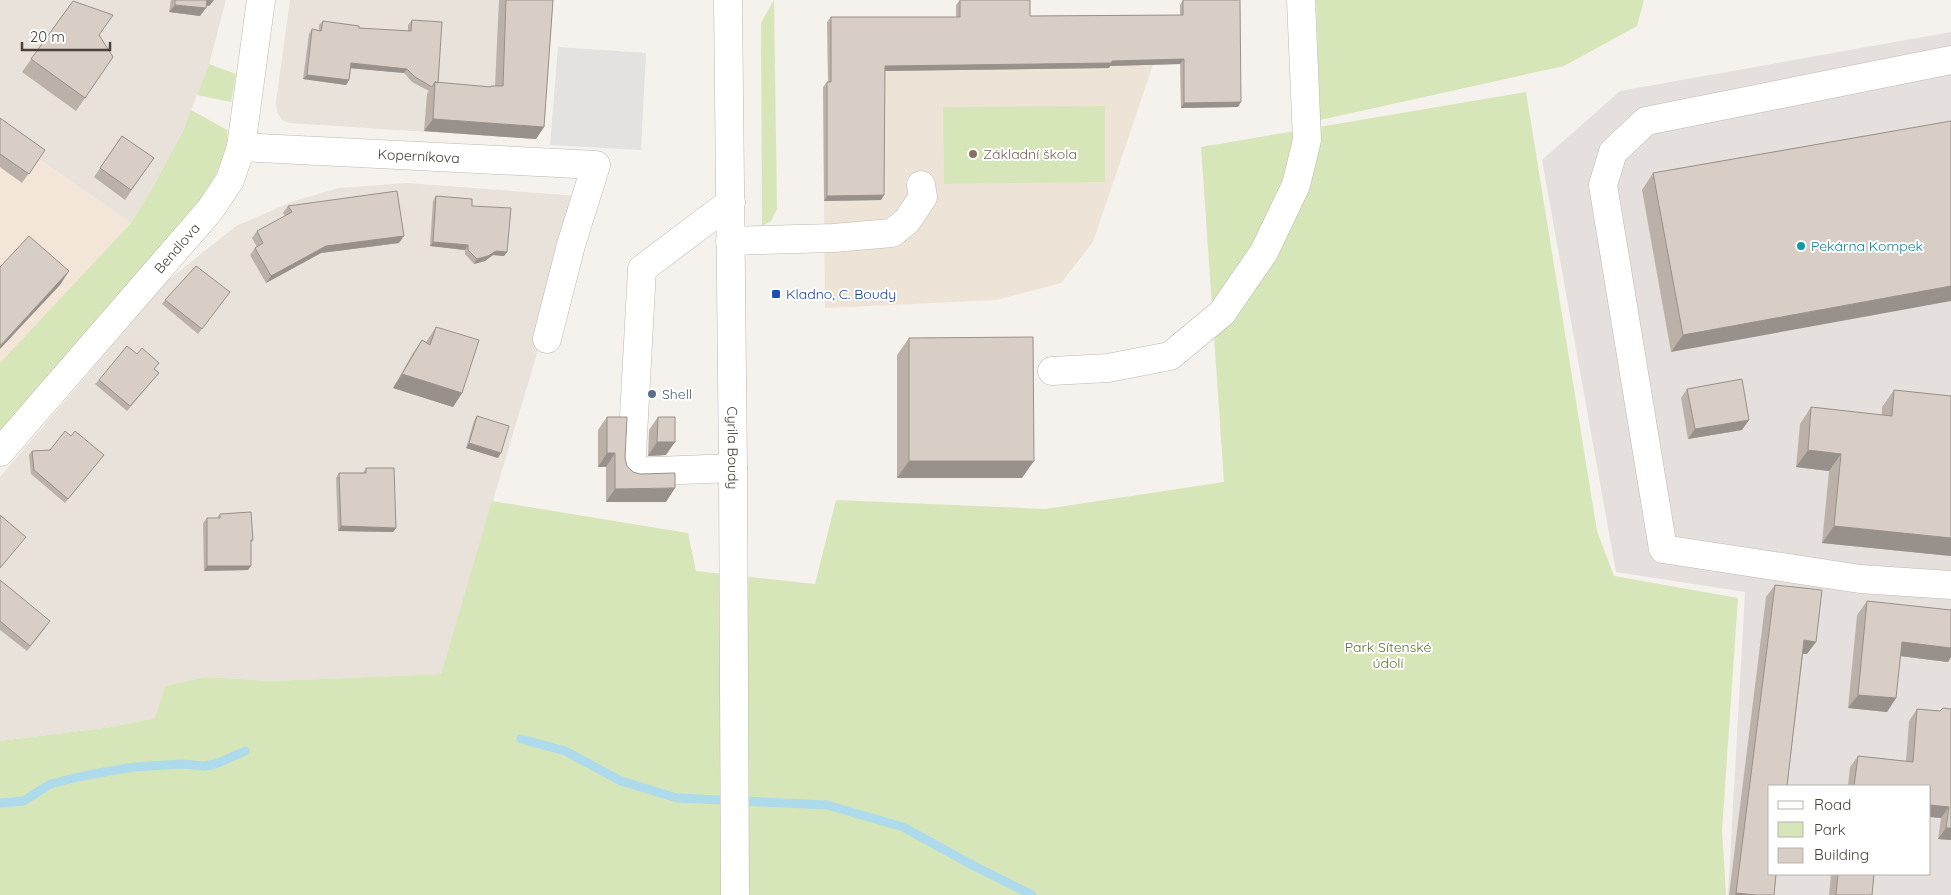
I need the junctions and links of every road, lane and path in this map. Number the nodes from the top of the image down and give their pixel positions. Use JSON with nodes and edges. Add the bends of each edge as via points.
{"nodes":[{"id":1,"x":261,"y":0,"type":"edge"},
{"id":2,"x":728,"y":0,"type":"edge"},
{"id":3,"x":1301,"y":0,"type":"edge"},
{"id":4,"x":1951,"y":60,"type":"edge"},
{"id":5,"x":241,"y":147,"type":"junction"},
{"id":6,"x":921,"y":185,"type":"dead end"},
{"id":7,"x":731,"y":202,"type":"junction"},
{"id":8,"x":730,"y":241,"type":"junction"},
{"id":9,"x":547,"y":339,"type":"dead end"},
{"id":10,"x":1052,"y":371,"type":"dead end"},
{"id":11,"x":0,"y":452,"type":"edge"},
{"id":12,"x":733,"y":468,"type":"junction"},
{"id":13,"x":1951,"y":585,"type":"edge"},
{"id":14,"x":735,"y":895,"type":"edge"}],
"edges":[{"from":1,"to":5,"type":"street","name":"Bendlova"},
{"from":2,"to":7,"type":"street","name":"Cyrila Boudy"},
{"from":3,"to":10,"type":"street","via":[[1307,140],[1296,185],[1264,252],[1222,313],[1170,356],[1108,368]]},
{"from":4,"to":13,"type":"street","via":[[1646,120],[1613,152],[1603,185],[1664,549],[1860,579]]},
{"from":5,"to":9,"type":"street","name":"Koperníkova","via":[[596,166],[571,245]]},
{"from":5,"to":11,"type":"street","name":"Bendlova","via":[[230,180],[210,210]]},
{"from":6,"to":8,"type":"street","via":[[923,197],[907,221],[892,233]]},
{"from":7,"to":8,"type":"street","name":"Cyrila Boudy"},
{"from":7,"to":12,"type":"street","via":[[642,269],[631,472]]},
{"from":8,"to":12,"type":"street","name":"Cyrila Boudy"},
{"from":12,"to":14,"type":"street","name":"Cyrila Boudy"}]}
